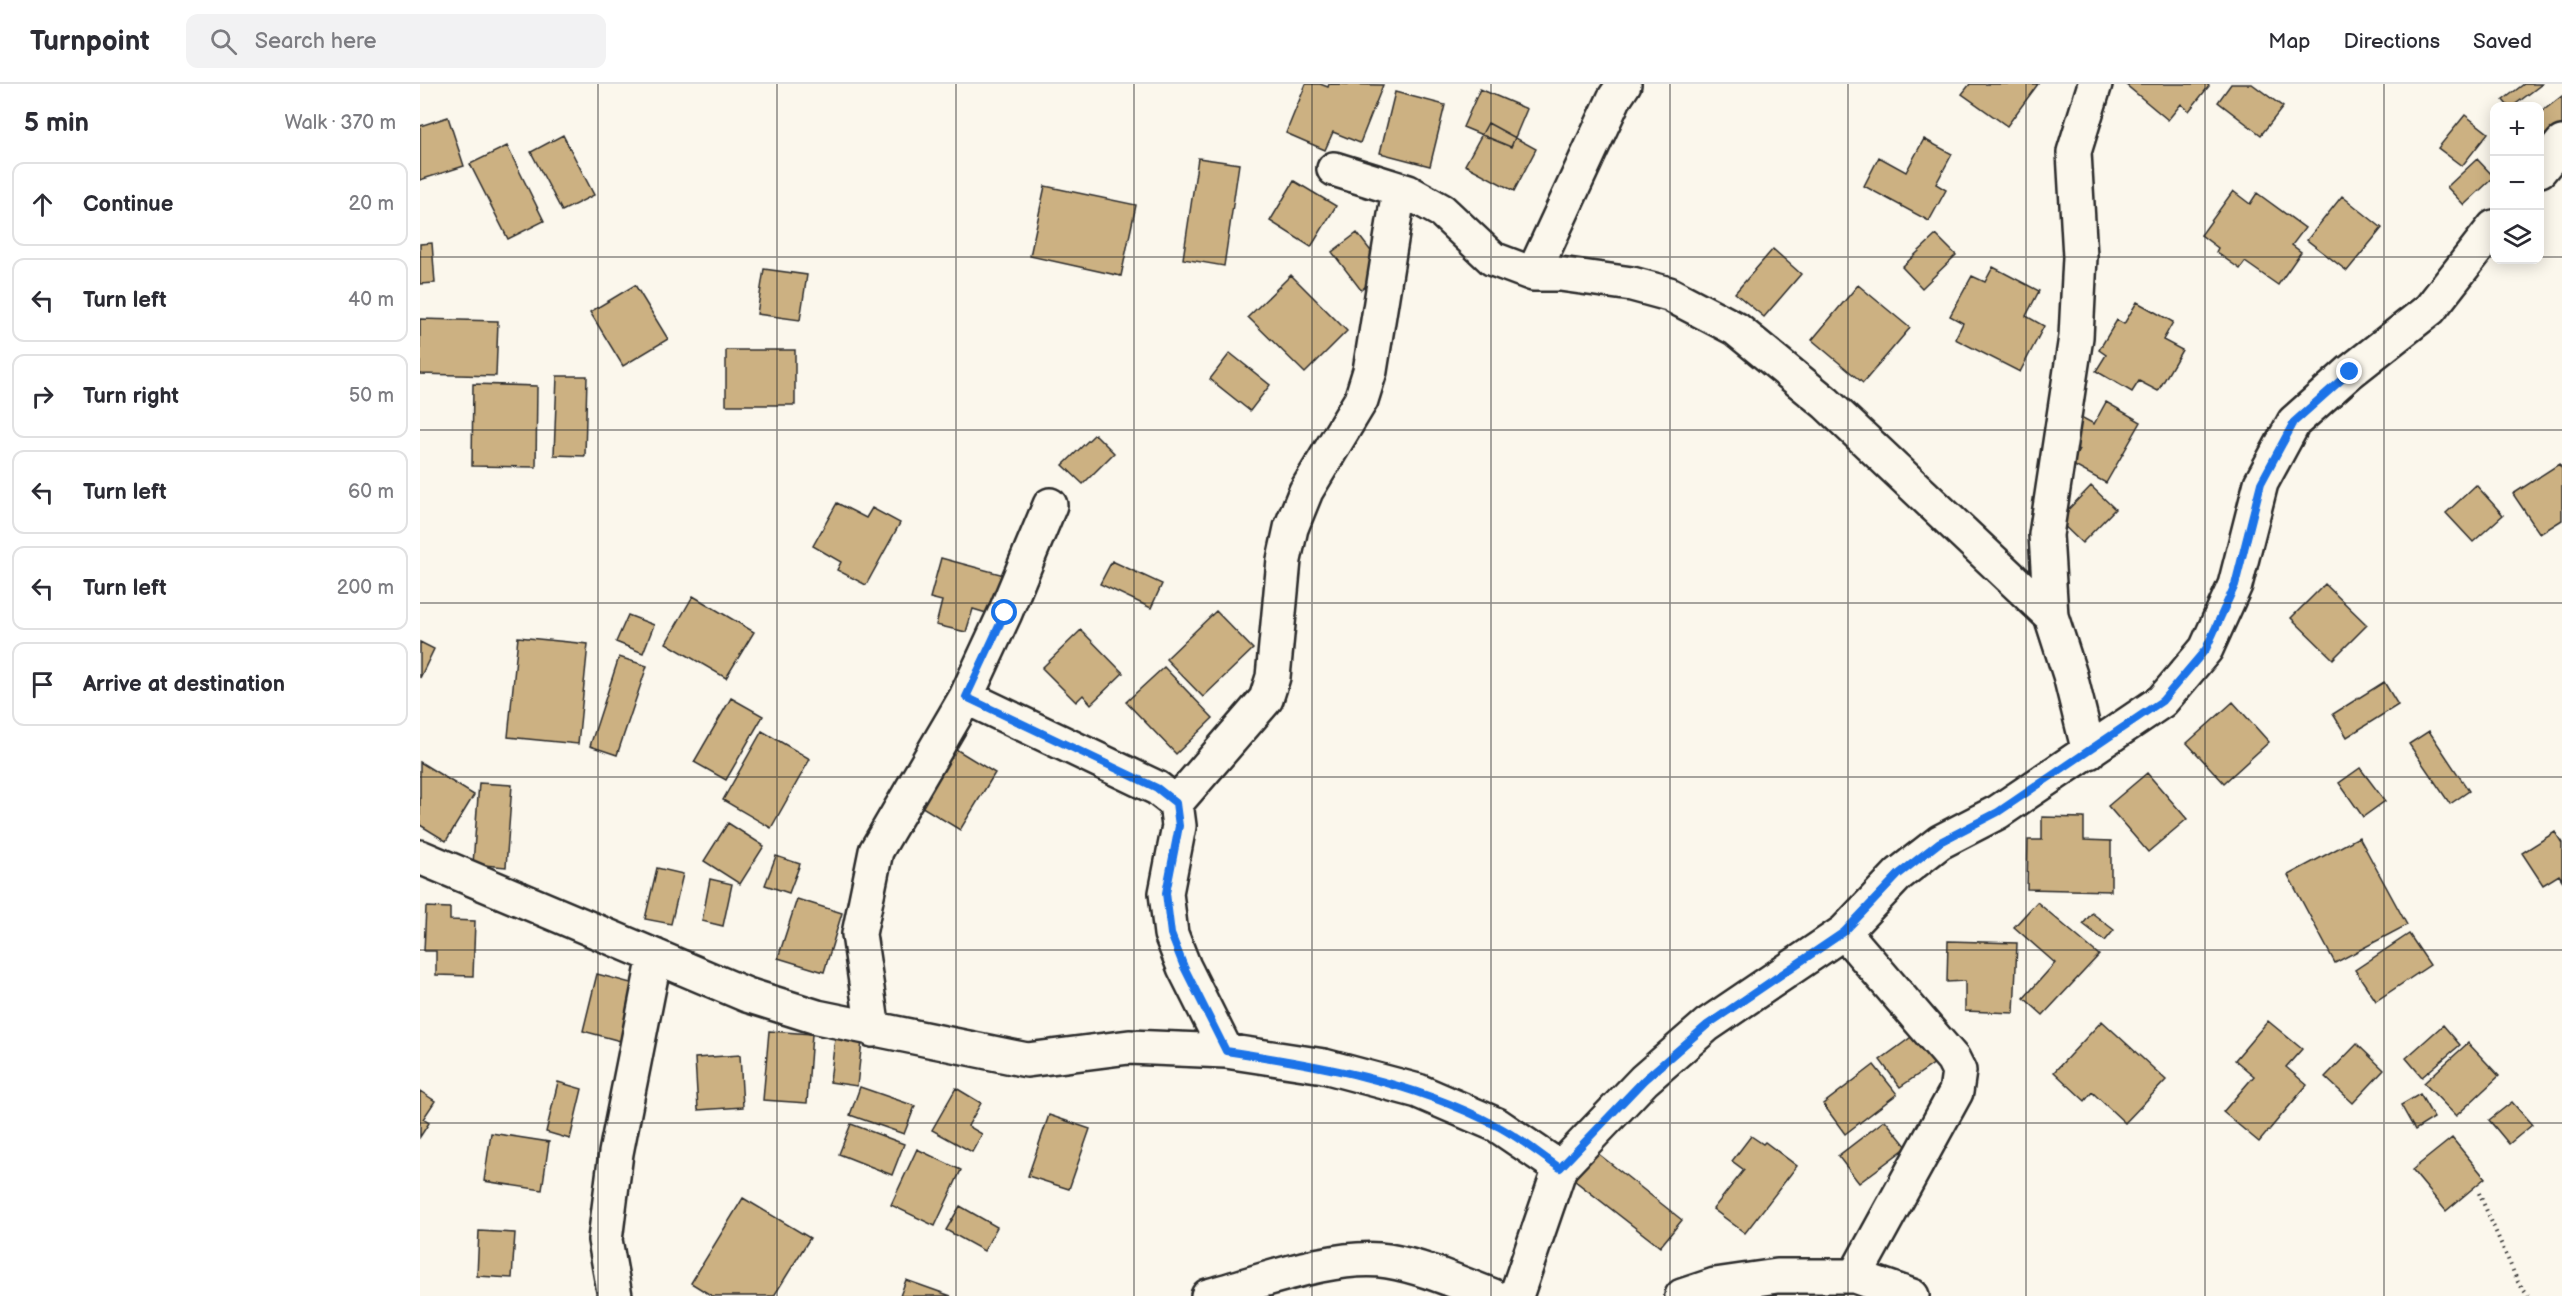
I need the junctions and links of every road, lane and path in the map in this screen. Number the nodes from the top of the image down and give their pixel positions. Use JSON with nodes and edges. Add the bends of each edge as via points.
{"nodes":[{"id":1,"x":1624,"y":84,"type":"edge"},
{"id":2,"x":2095,"y":84,"type":"edge"},
{"id":3,"x":1334,"y":170,"type":"dead end"},
{"id":4,"x":1399,"y":190,"type":"junction"},
{"id":5,"x":2490,"y":232,"type":"edge"},
{"id":6,"x":1533,"y":274,"type":"junction"},
{"id":7,"x":1050,"y":504,"type":"dead end"},
{"id":8,"x":2051,"y":616,"type":"junction"},
{"id":9,"x":966,"y":697,"type":"junction"},
{"id":10,"x":2089,"y":752,"type":"junction"},
{"id":11,"x":1176,"y":803,"type":"junction"},
{"id":12,"x":420,"y":857,"type":"edge"},
{"id":13,"x":1844,"y":932,"type":"junction"},
{"id":14,"x":655,"y":956,"type":"junction"},
{"id":15,"x":873,"y":1030,"type":"junction"},
{"id":16,"x":1226,"y":1051,"type":"junction"},
{"id":17,"x":1560,"y":1168,"type":"junction"},
{"id":18,"x":2479,"y":1193,"type":"dead end"},
{"id":19,"x":1855,"y":1276,"type":"junction"},
{"id":20,"x":615,"y":1296,"type":"edge"},
{"id":21,"x":1208,"y":1296,"type":"edge"},
{"id":22,"x":1493,"y":1296,"type":"edge"},
{"id":23,"x":1516,"y":1296,"type":"edge"},
{"id":24,"x":1682,"y":1296,"type":"edge"},
{"id":25,"x":1912,"y":1296,"type":"edge"},
{"id":26,"x":2528,"y":1296,"type":"edge"}],
"edges":[{"from":1,"to":6,"type":"street"},
{"from":2,"to":8,"type":"street","via":[[2074,152],[2080,257],[2076,337],[2046,535]]},
{"from":3,"to":4,"type":"street"},
{"from":4,"to":6,"type":"street","via":[[1442,211],[1493,259]]},
{"from":4,"to":11,"type":"street","via":[[1370,371],[1361,400],[1306,491],[1291,528],[1284,560],[1273,677],[1266,699]]},
{"from":5,"to":10,"type":"street","via":[[2430,309],[2294,422],[2261,483],[2235,585],[2206,649],[2162,701]]},
{"from":6,"to":8,"type":"street","via":[[1642,286],[1669,294],[1736,329],[1826,403]]},
{"from":7,"to":9,"type":"street"},
{"from":8,"to":10,"type":"street"},
{"from":9,"to":11,"type":"street","via":[[1157,788]]},
{"from":9,"to":15,"type":"street","via":[[876,851],[859,934]]},
{"from":10,"to":13,"type":"street","via":[[1998,812],[1940,842],[1899,874]]},
{"from":11,"to":16,"type":"street","via":[[1179,826],[1166,893],[1171,934]]},
{"from":12,"to":14,"type":"street"},
{"from":13,"to":17,"type":"street","via":[[1707,1025],[1644,1080]]},
{"from":13,"to":19,"type":"street","via":[[1953,1059],[1959,1071],[1956,1092]]},
{"from":14,"to":15,"type":"street","via":[[747,995]]},
{"from":14,"to":20,"type":"street","via":[[616,1153],[605,1240]]},
{"from":15,"to":16,"type":"street","via":[[1027,1060],[1130,1047]]},
{"from":16,"to":17,"type":"street","via":[[1324,1066],[1418,1091],[1497,1125]]},
{"from":17,"to":23,"type":"street"},
{"from":18,"to":26,"type":"path","via":[[2518,1282]]},
{"from":19,"to":24,"type":"street","via":[[1777,1276],[1715,1285]]},
{"from":19,"to":25,"type":"street"},
{"from":21,"to":22,"type":"street","via":[[1343,1260],[1387,1261],[1428,1271]]}]}
